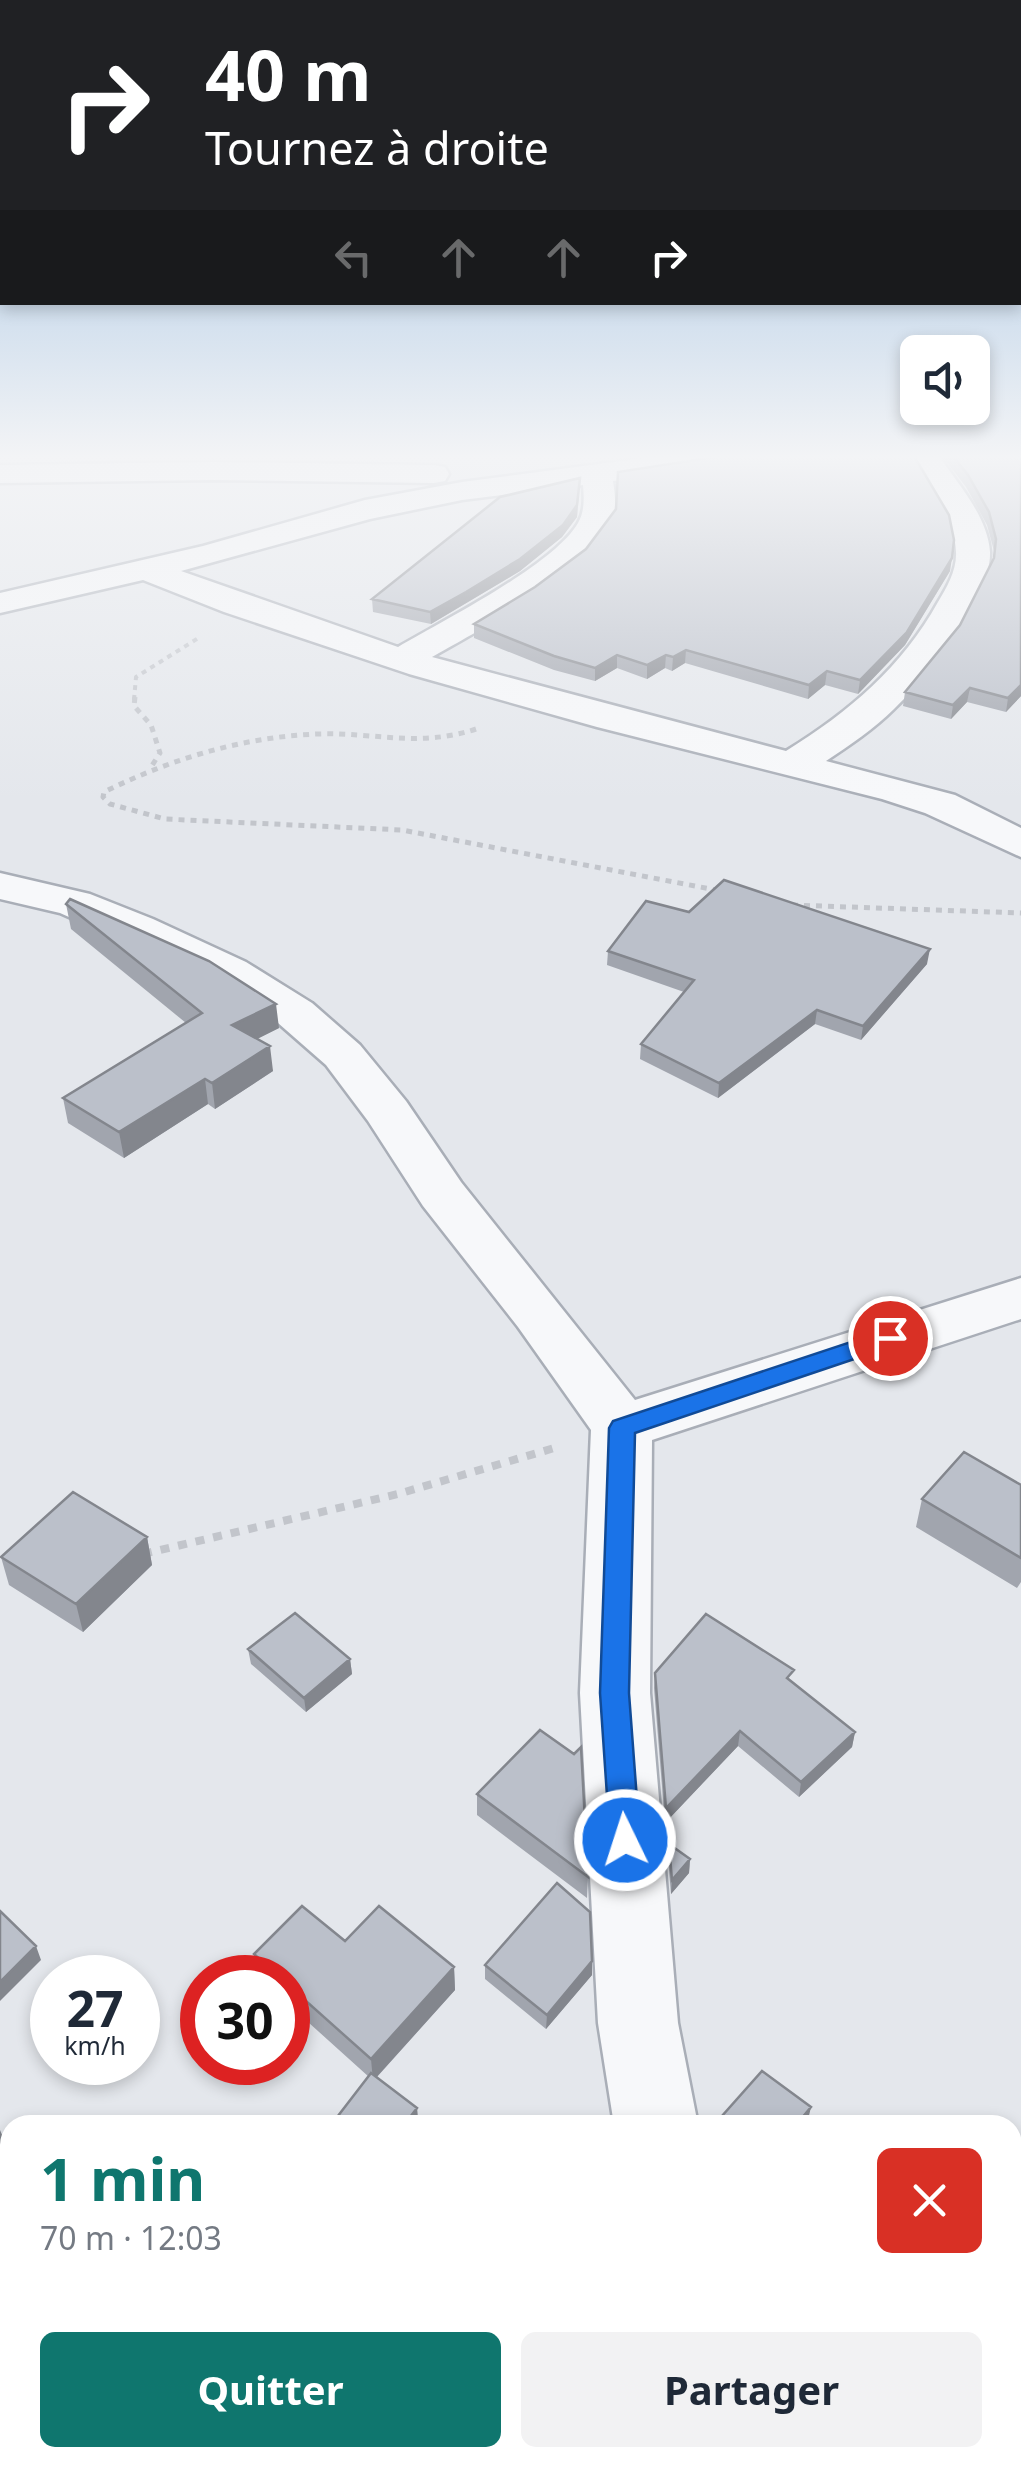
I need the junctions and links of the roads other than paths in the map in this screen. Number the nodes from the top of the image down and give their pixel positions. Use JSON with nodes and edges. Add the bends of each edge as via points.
{"nodes":[{"id":1,"x":136,"y":571,"type":"edge"},
{"id":2,"x":150,"y":571,"type":"edge"},
{"id":3,"x":541,"y":571,"type":"edge"},
{"id":4,"x":970,"y":571,"type":"edge"},
{"id":5,"x":0,"y":603,"type":"edge"},
{"id":6,"x":403,"y":659,"type":"junction"},
{"id":7,"x":792,"y":764,"type":"junction"},
{"id":8,"x":1013,"y":830,"type":"edge"},
{"id":9,"x":0,"y":886,"type":"edge"},
{"id":10,"x":1021,"y":1298,"type":"edge"},
{"id":11,"x":622,"y":1428,"type":"junction"},
{"id":12,"x":654,"y":2115,"type":"edge"}],
"edges":[{"from":1,"to":5,"type":"street"},
{"from":2,"to":6,"type":"street","via":[[250,612]]},
{"from":3,"to":6,"type":"street"},
{"from":4,"to":7,"type":"street","via":[[941,623],[884,699]]},
{"from":6,"to":7,"type":"street"},
{"from":7,"to":8,"type":"street"},
{"from":9,"to":11,"type":"street","via":[[74,903],[137,930],[230,972],[295,1013],[343,1055],[388,1112],[442,1194]]},
{"from":10,"to":11,"type":"street"},
{"from":11,"to":12,"type":"street","via":[[615,1693],[638,2023]]}]}
